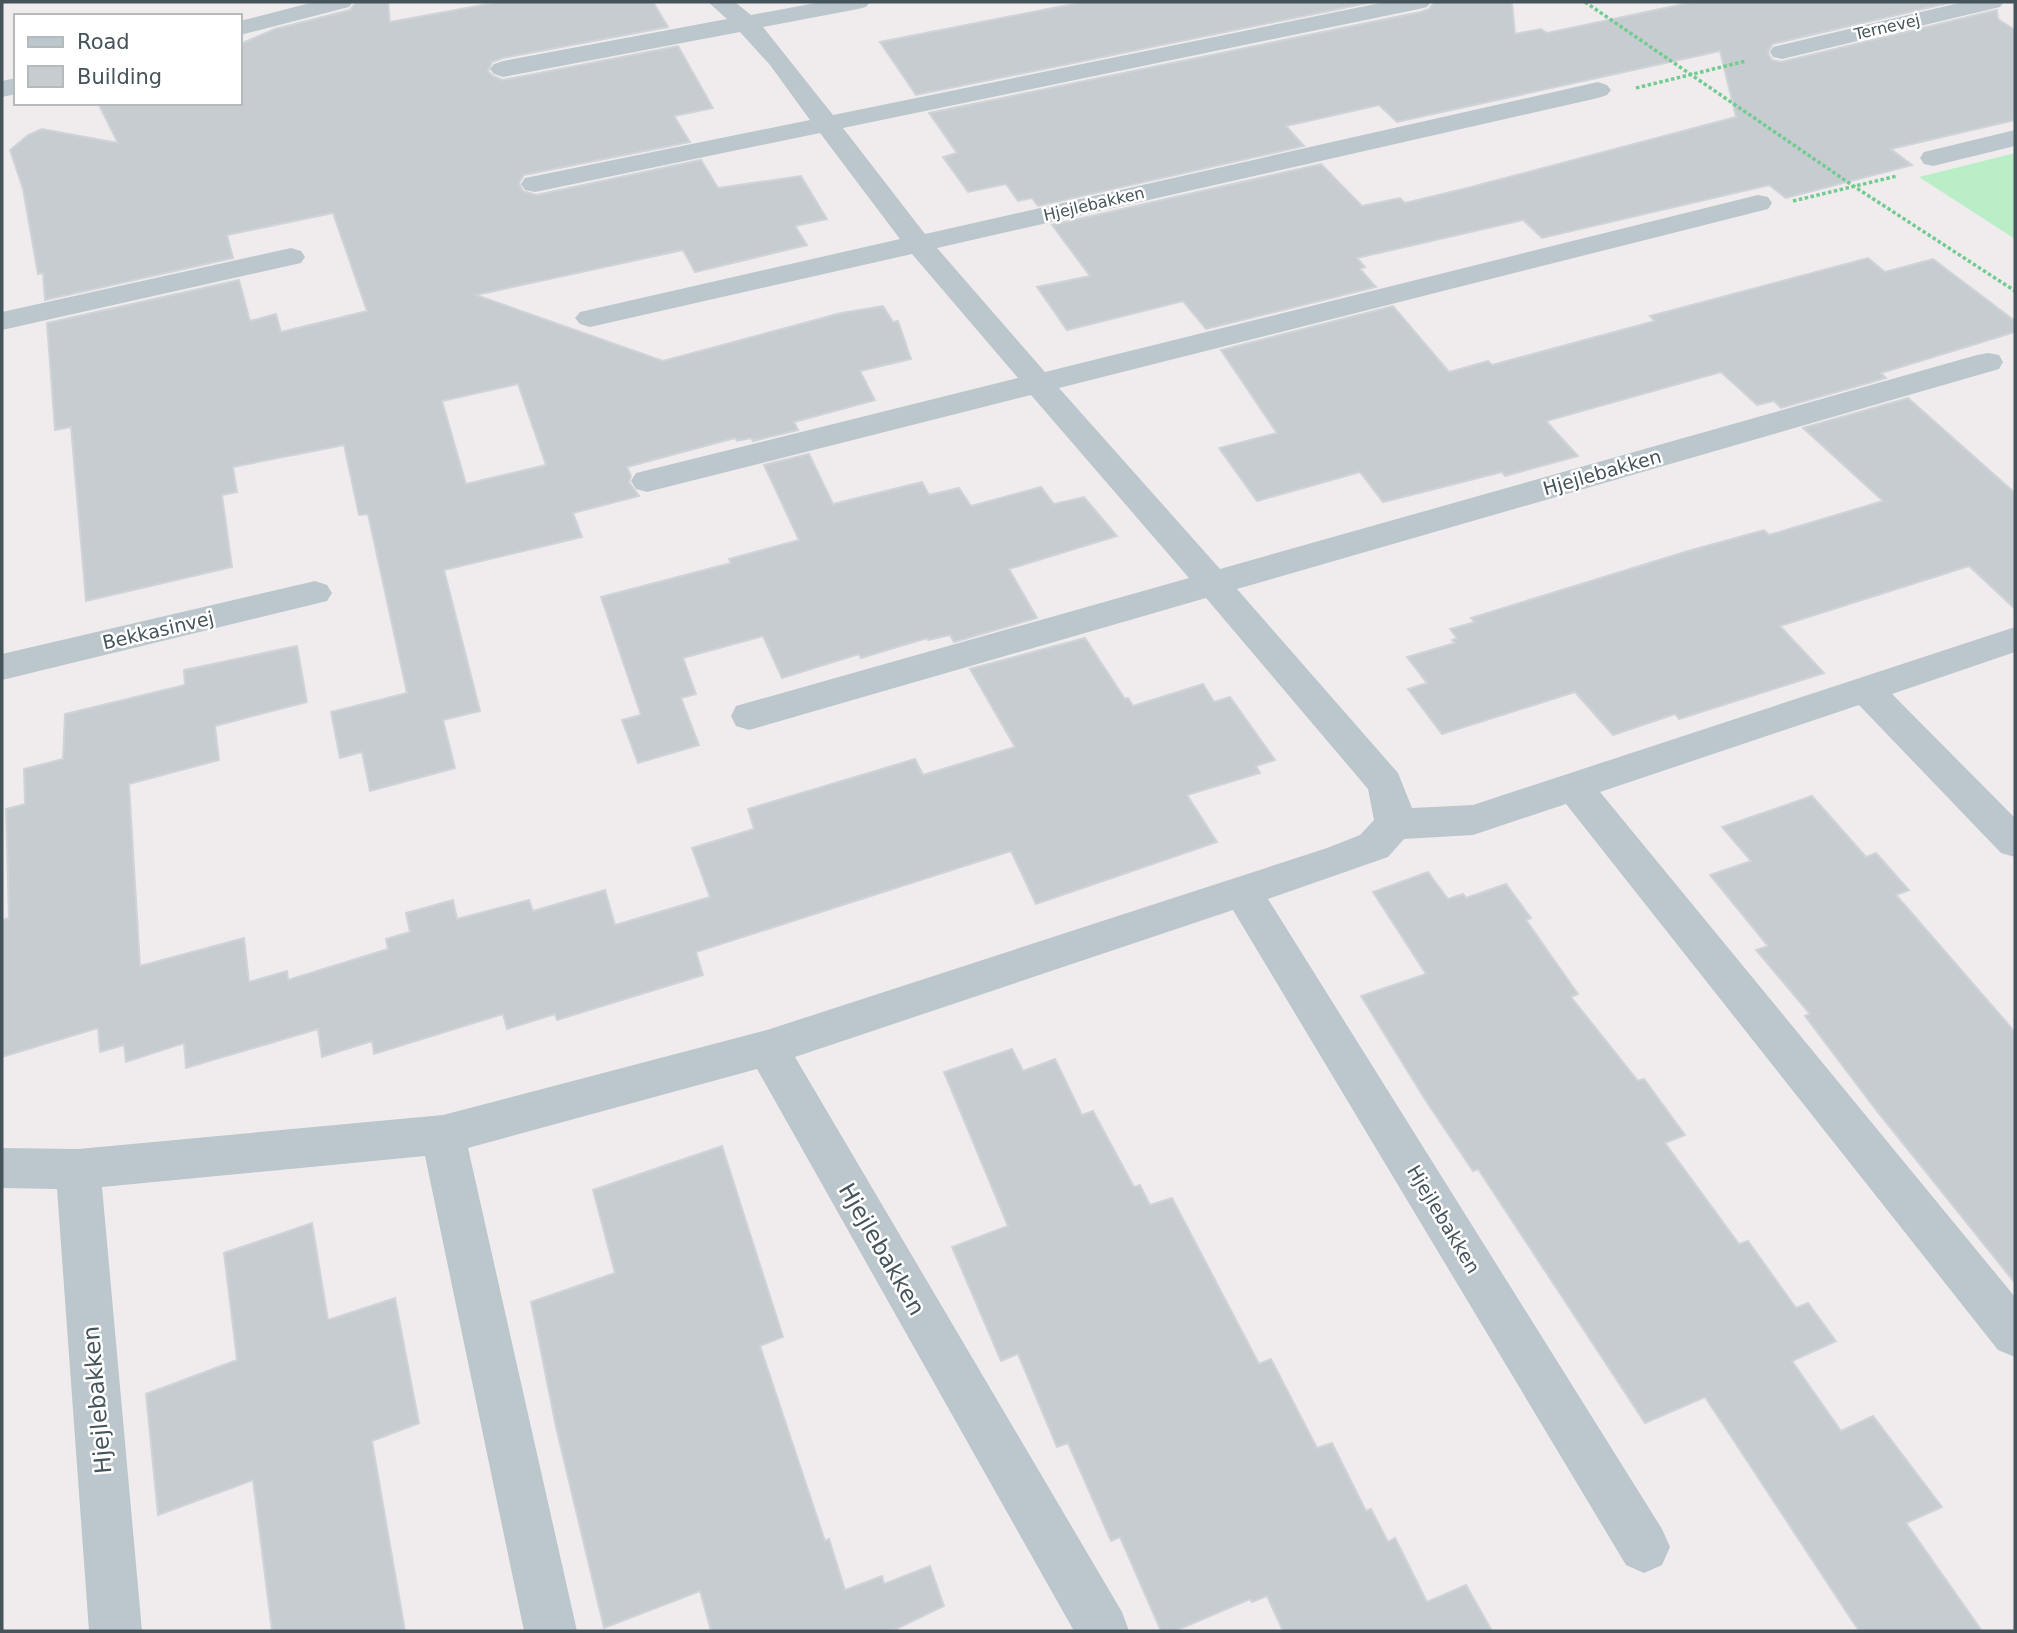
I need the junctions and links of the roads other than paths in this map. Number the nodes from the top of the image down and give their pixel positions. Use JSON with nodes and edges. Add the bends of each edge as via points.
{"nodes":[{"id":1,"x":341,"y":2,"type":"edge"},
{"id":2,"x":858,"y":2,"type":"edge"},
{"id":3,"x":1419,"y":2,"type":"edge"},
{"id":4,"x":1992,"y":2,"type":"edge"},
{"id":5,"x":308,"y":6,"type":"edge"},
{"id":6,"x":735,"y":12,"type":"edge"},
{"id":7,"x":242,"y":27,"type":"edge"},
{"id":8,"x":1782,"y":52,"type":"road end"},
{"id":9,"x":503,"y":69,"type":"dead end"},
{"id":10,"x":1598,"y":90,"type":"road end"},
{"id":11,"x":825,"y":124,"type":"junction"},
{"id":12,"x":2015,"y":138,"type":"edge"},
{"id":13,"x":1933,"y":158,"type":"dead end"},
{"id":14,"x":535,"y":184,"type":"dead end"},
{"id":15,"x":1758,"y":202,"type":"road end"},
{"id":16,"x":919,"y":244,"type":"junction"},
{"id":17,"x":291,"y":257,"type":"dead end"},
{"id":18,"x":590,"y":318,"type":"dead end"},
{"id":19,"x":2,"y":321,"type":"edge"},
{"id":20,"x":1988,"y":362,"type":"dead end"},
{"id":21,"x":1038,"y":382,"type":"junction"},
{"id":22,"x":647,"y":481,"type":"dead end"},
{"id":23,"x":1215,"y":583,"type":"junction"},
{"id":24,"x":315,"y":593,"type":"dead end"},
{"id":25,"x":2015,"y":639,"type":"edge"},
{"id":26,"x":2,"y":667,"type":"edge"},
{"id":27,"x":1864,"y":689,"type":"junction"},
{"id":28,"x":749,"y":716,"type":"dead end"},
{"id":29,"x":1573,"y":786,"type":"junction"},
{"id":30,"x":1394,"y":824,"type":"junction"},
{"id":31,"x":2015,"y":842,"type":"edge"},
{"id":32,"x":1243,"y":892,"type":"junction"},
{"id":33,"x":767,"y":1048,"type":"junction"},
{"id":34,"x":443,"y":1135,"type":"junction"},
{"id":35,"x":2,"y":1168,"type":"edge"},
{"id":36,"x":78,"y":1169,"type":"junction"},
{"id":37,"x":2015,"y":1334,"type":"edge"},
{"id":38,"x":1644,"y":1547,"type":"dead end"},
{"id":39,"x":116,"y":1631,"type":"edge"},
{"id":40,"x":551,"y":1631,"type":"edge"},
{"id":41,"x":1103,"y":1631,"type":"edge"}],
"edges":[{"from":1,"to":5,"type":"street"},
{"from":2,"to":6,"type":"street"},
{"from":3,"to":11,"type":"street"},
{"from":4,"to":8,"type":"street","name":"Ternevej"},
{"from":5,"to":7,"type":"street"},
{"from":6,"to":9,"type":"street"},
{"from":6,"to":11,"type":"street","via":[[791,72]]},
{"from":10,"to":16,"type":"street","name":"Hjejlebakken"},
{"from":11,"to":14,"type":"street"},
{"from":11,"to":16,"type":"street"},
{"from":12,"to":13,"type":"street"},
{"from":15,"to":21,"type":"street"},
{"from":16,"to":18,"type":"street","name":"Hjejlebakken"},
{"from":16,"to":21,"type":"street"},
{"from":17,"to":19,"type":"street"},
{"from":20,"to":23,"type":"street","name":"Hjejlebakken"},
{"from":21,"to":22,"type":"street"},
{"from":21,"to":23,"type":"street"},
{"from":23,"to":28,"type":"street","name":"Hjejlebakken"},
{"from":23,"to":30,"type":"street","via":[[1385,783]]},
{"from":24,"to":26,"type":"street","name":"Bekkasinvej"},
{"from":25,"to":27,"type":"street"},
{"from":27,"to":29,"type":"street"},
{"from":27,"to":31,"type":"street"},
{"from":29,"to":30,"type":"street","via":[[1473,820]]},
{"from":29,"to":37,"type":"street"},
{"from":30,"to":32,"type":"street","via":[[1374,846]]},
{"from":32,"to":33,"type":"street"},
{"from":32,"to":38,"type":"street","name":"Hjejlebakken"},
{"from":33,"to":34,"type":"street"},
{"from":33,"to":41,"type":"street","name":"Hjejlebakken"},
{"from":34,"to":36,"type":"street"},
{"from":34,"to":40,"type":"street"},
{"from":35,"to":36,"type":"street"},
{"from":36,"to":39,"type":"street","name":"Hjejlebakken"}]}
